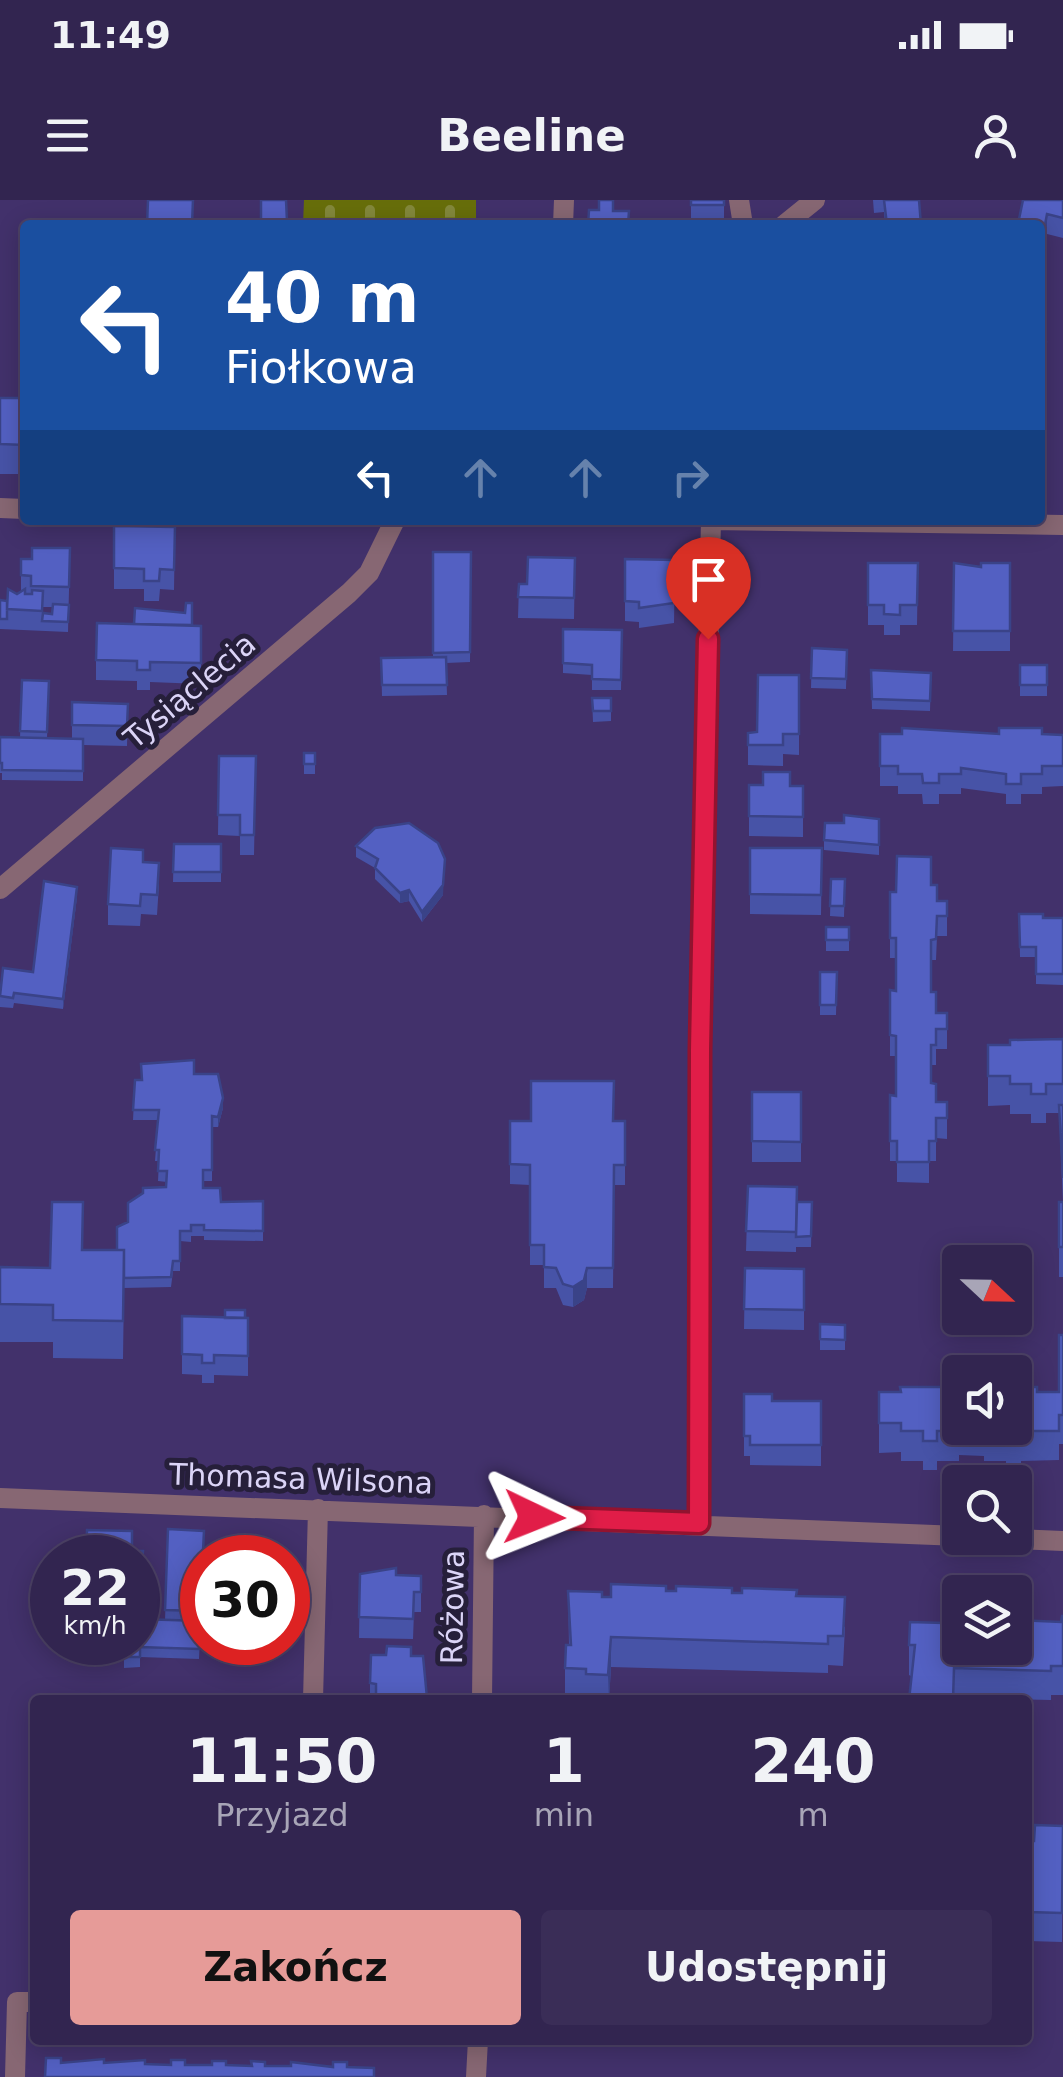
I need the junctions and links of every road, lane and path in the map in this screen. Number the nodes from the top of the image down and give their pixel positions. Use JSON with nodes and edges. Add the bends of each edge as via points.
{"nodes":[{"id":1,"x":815,"y":200,"type":"edge"},
{"id":2,"x":790,"y":220,"type":"edge"},
{"id":3,"x":393,"y":525,"type":"edge"},
{"id":4,"x":711,"y":525,"type":"edge"},
{"id":5,"x":0,"y":889,"type":"edge"},
{"id":6,"x":0,"y":1498,"type":"edge"},
{"id":7,"x":318,"y":1509,"type":"junction"},
{"id":8,"x":484,"y":1515,"type":"junction"},
{"id":9,"x":699,"y":1523,"type":"junction"},
{"id":10,"x":942,"y":1535,"type":"edge"},
{"id":11,"x":1032,"y":1540,"type":"edge"},
{"id":12,"x":1063,"y":1541,"type":"edge"},
{"id":13,"x":313,"y":1695,"type":"edge"},
{"id":14,"x":482,"y":1695,"type":"edge"},
{"id":15,"x":30,"y":2002,"type":"edge"},
{"id":16,"x":478,"y":2045,"type":"edge"},
{"id":17,"x":16,"y":2077,"type":"edge"},
{"id":18,"x":476,"y":2077,"type":"edge"}],
"edges":[{"from":1,"to":2,"type":"street"},
{"from":3,"to":5,"type":"street","name":"Tysiąclecia","via":[[369,573],[349,594]]},
{"from":4,"to":9,"type":"street"},
{"from":6,"to":7,"type":"street","name":"Thomasa Wilsona"},
{"from":7,"to":8,"type":"street","name":"Thomasa Wilsona"},
{"from":7,"to":13,"type":"street"},
{"from":8,"to":9,"type":"street","name":"Thomasa Wilsona"},
{"from":8,"to":14,"type":"street","name":"Różowa"},
{"from":9,"to":10,"type":"street","name":"Thomasa Wilsona"},
{"from":11,"to":12,"type":"street"},
{"from":15,"to":17,"type":"street","via":[[17,2002]]},
{"from":16,"to":18,"type":"street"}]}
